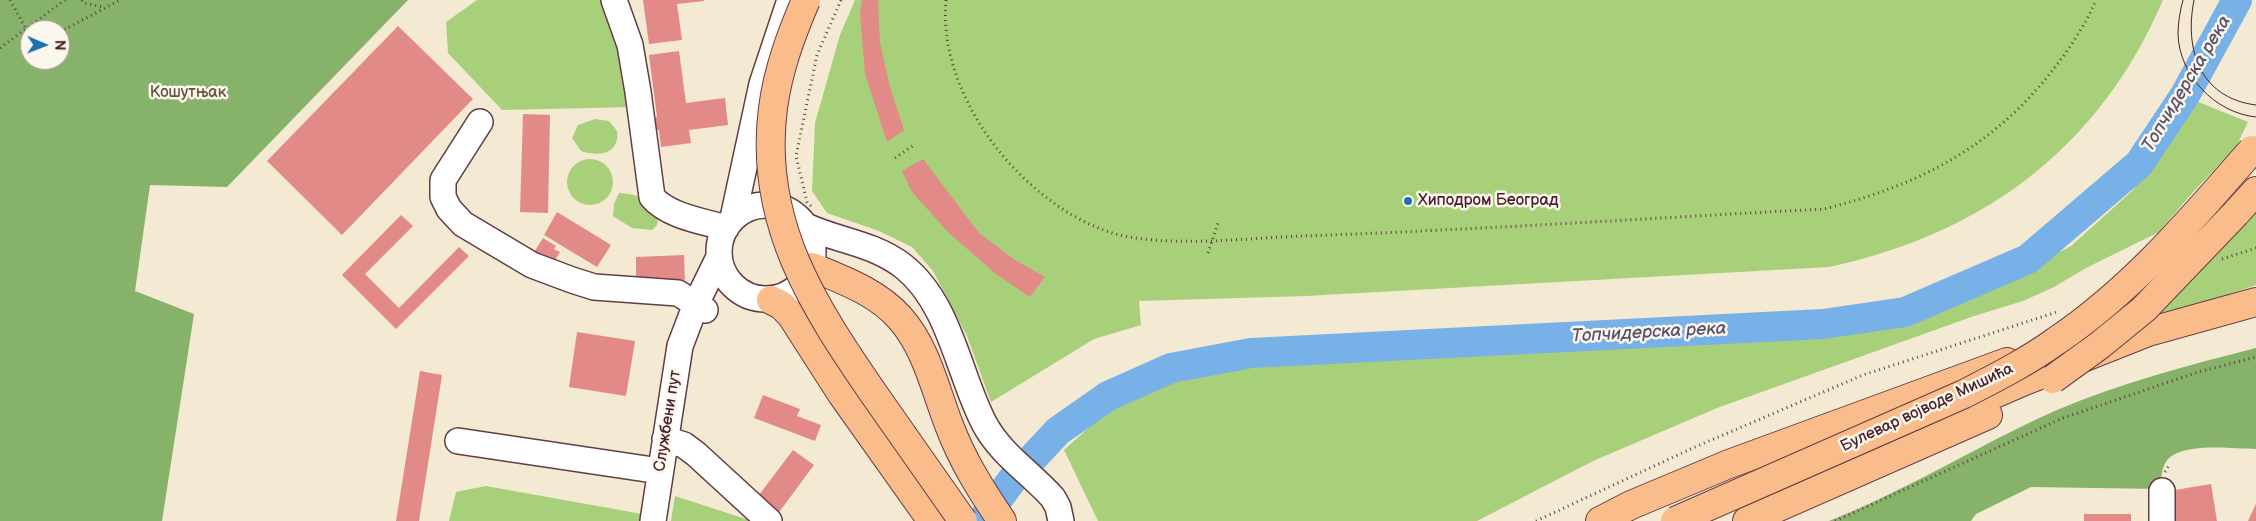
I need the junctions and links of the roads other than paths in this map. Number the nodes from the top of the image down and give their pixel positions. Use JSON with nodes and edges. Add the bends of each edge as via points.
{"nodes":[{"id":1,"x":614,"y":0,"type":"edge"},
{"id":2,"x":790,"y":0,"type":"edge"},
{"id":3,"x":806,"y":0,"type":"edge"},
{"id":4,"x":754,"y":119,"type":"junction"},
{"id":5,"x":480,"y":122,"type":"dead end"},
{"id":6,"x":2255,"y":144,"type":"edge"},
{"id":7,"x":2256,"y":191,"type":"edge"},
{"id":8,"x":780,"y":207,"type":"junction"},
{"id":9,"x":810,"y":217,"type":"junction"},
{"id":10,"x":730,"y":223,"type":"junction"},
{"id":11,"x":850,"y":241,"type":"junction"},
{"id":12,"x":719,"y":257,"type":"junction"},
{"id":13,"x":813,"y":259,"type":"junction"},
{"id":14,"x":758,"y":297,"type":"junction"},
{"id":15,"x":2256,"y":302,"type":"edge"},
{"id":16,"x":697,"y":312,"type":"junction"},
{"id":17,"x":2256,"y":318,"type":"edge"},
{"id":18,"x":2140,"y":335,"type":"junction"},
{"id":19,"x":2053,"y":379,"type":"junction"},
{"id":20,"x":665,"y":439,"type":"junction"},
{"id":21,"x":458,"y":441,"type":"dead end"},
{"id":22,"x":660,"y":471,"type":"junction"},
{"id":23,"x":2162,"y":491,"type":"dead end"},
{"id":24,"x":653,"y":521,"type":"edge"},
{"id":25,"x":769,"y":521,"type":"edge"},
{"id":26,"x":932,"y":521,"type":"edge"},
{"id":27,"x":963,"y":521,"type":"edge"},
{"id":28,"x":1002,"y":521,"type":"edge"},
{"id":29,"x":1062,"y":521,"type":"edge"},
{"id":30,"x":1600,"y":521,"type":"edge"},
{"id":31,"x":1675,"y":521,"type":"edge"},
{"id":32,"x":1700,"y":521,"type":"edge"},
{"id":33,"x":1747,"y":521,"type":"edge"},
{"id":34,"x":2162,"y":521,"type":"edge"}],
"edges":[{"from":1,"to":10,"type":"street","via":[[633,64],[652,197],[671,211]]},
{"from":2,"to":4,"type":"street"},
{"from":3,"to":27,"type":"main road","bridge":true,"via":[[786,51],[773,108],[772,167],[782,227],[802,281],[834,336]]},
{"from":4,"to":8,"type":"street","via":[[754,161],[758,174]]},
{"from":4,"to":10,"type":"street"},
{"from":5,"to":16,"type":"street","via":[[443,180],[443,198],[463,224],[532,265],[594,287],[678,293]]},
{"from":6,"to":31,"type":"main road","name":"Булевар војводе Мишића","bridge":true,"via":[[2190,221],[2136,276],[2044,350],[1989,382],[1932,409]]},
{"from":7,"to":19,"type":"main road","name":"Булевар војводе Мишића","bridge":true,"via":[[2144,309]]},
{"from":8,"to":9,"type":"street"},
{"from":8,"to":10,"type":"street","via":[[755,206]]},
{"from":9,"to":11,"type":"street","via":[[833,237]]},
{"from":9,"to":13,"type":"street"},
{"from":10,"to":12,"type":"street","via":[[720,245]]},
{"from":11,"to":13,"type":"street"},
{"from":11,"to":29,"type":"street","via":[[889,256],[923,287],[943,325],[984,422],[1007,456],[1042,486],[1058,507]]},
{"from":12,"to":14,"type":"street","via":[[727,279]]},
{"from":12,"to":16,"type":"street","name":"Службени пут"},
{"from":13,"to":14,"type":"street","via":[[806,279],[794,291]]},
{"from":13,"to":28,"type":"main road","via":[[879,300],[900,318],[922,352],[960,451]]},
{"from":14,"to":16,"type":"street"},
{"from":14,"to":26,"type":"main road","via":[[781,305],[791,316]]},
{"from":15,"to":18,"type":"main road"},
{"from":16,"to":20,"type":"street","name":"Службени пут","via":[[680,346]]},
{"from":17,"to":19,"type":"main road"},
{"from":18,"to":30,"type":"main road","via":[[2095,341],[2021,358],[1705,474]]},
{"from":18,"to":32,"type":"main road"},
{"from":19,"to":33,"type":"main road","name":"Булевар војводе Мишића","via":[[1942,437]]},
{"from":20,"to":22,"type":"street","name":"Службени пут"},
{"from":20,"to":25,"type":"street","via":[[696,454]]},
{"from":21,"to":22,"type":"street"},
{"from":22,"to":24,"type":"street","name":"Службени пут"},
{"from":23,"to":34,"type":"street"}]}
